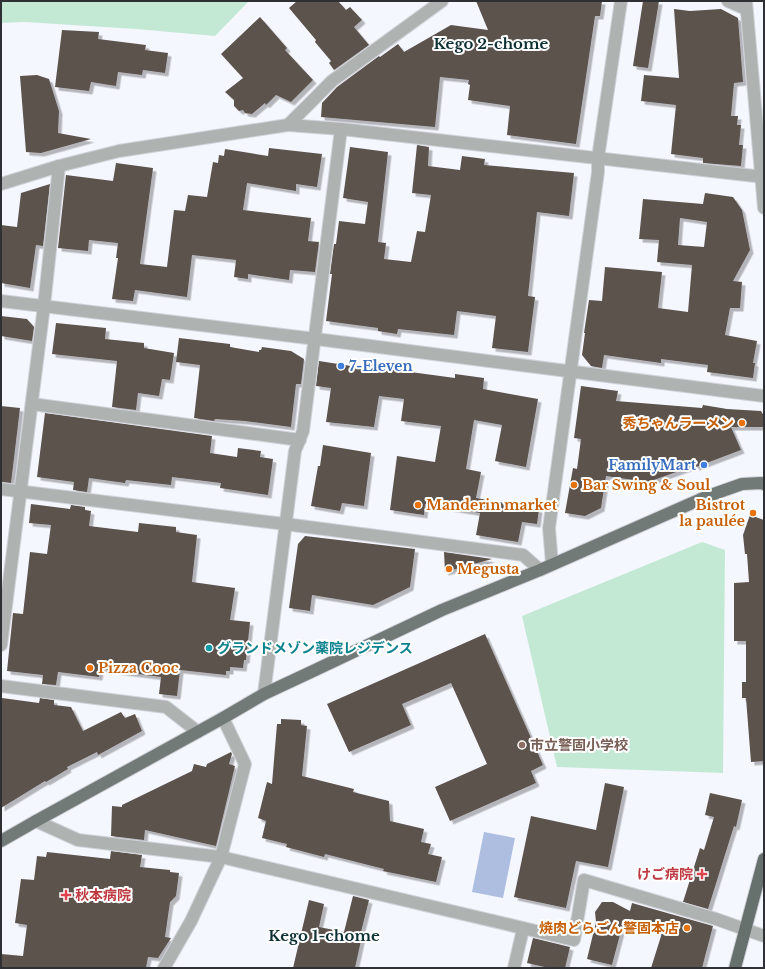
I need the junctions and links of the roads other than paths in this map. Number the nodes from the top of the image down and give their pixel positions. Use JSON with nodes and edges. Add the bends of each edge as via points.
{"nodes":[{"id":1,"x":442,"y":1,"type":"edge"},
{"id":2,"x":621,"y":1,"type":"edge"},
{"id":3,"x":728,"y":1,"type":"edge"},
{"id":4,"x":746,"y":5,"type":"edge"},
{"id":5,"x":288,"y":125,"type":"junction"},
{"id":6,"x":341,"y":129,"type":"junction"},
{"id":7,"x":598,"y":158,"type":"junction"},
{"id":8,"x":59,"y":166,"type":"junction"},
{"id":9,"x":763,"y":176,"type":"edge"},
{"id":10,"x":1,"y":184,"type":"edge"},
{"id":11,"x":764,"y":208,"type":"edge"},
{"id":12,"x":1,"y":301,"type":"edge"},
{"id":13,"x":44,"y":306,"type":"junction"},
{"id":14,"x":316,"y":339,"type":"junction"},
{"id":15,"x":570,"y":371,"type":"junction"},
{"id":16,"x":764,"y":396,"type":"edge"},
{"id":17,"x":32,"y":404,"type":"junction"},
{"id":18,"x":300,"y":440,"type":"junction"},
{"id":19,"x":764,"y":484,"type":"edge"},
{"id":20,"x":1,"y":489,"type":"edge"},
{"id":21,"x":20,"y":491,"type":"junction"},
{"id":22,"x":285,"y":524,"type":"junction"},
{"id":23,"x":552,"y":564,"type":"junction"},
{"id":24,"x":540,"y":570,"type":"junction"},
{"id":25,"x":1,"y":645,"type":"edge"},
{"id":26,"x":1,"y":686,"type":"edge"},
{"id":27,"x":264,"y":694,"type":"junction"},
{"id":28,"x":223,"y":718,"type":"junction"},
{"id":29,"x":198,"y":732,"type":"junction"},
{"id":30,"x":36,"y":821,"type":"junction"},
{"id":31,"x":1,"y":841,"type":"edge"},
{"id":32,"x":221,"y":857,"type":"junction"},
{"id":33,"x":764,"y":860,"type":"edge"},
{"id":34,"x":523,"y":929,"type":"junction"},
{"id":35,"x":744,"y":929,"type":"junction"},
{"id":36,"x":764,"y":936,"type":"edge"},
{"id":37,"x":164,"y":968,"type":"edge"},
{"id":38,"x":514,"y":968,"type":"edge"},
{"id":39,"x":734,"y":968,"type":"edge"}],
"edges":[{"from":1,"to":5,"type":"street","via":[[332,81]]},
{"from":2,"to":7,"type":"street"},
{"from":3,"to":4,"type":"street"},
{"from":4,"to":9,"type":"street"},
{"from":5,"to":6,"type":"street"},
{"from":5,"to":8,"type":"street","via":[[119,151]]},
{"from":6,"to":7,"type":"street"},
{"from":6,"to":14,"type":"street"},
{"from":7,"to":9,"type":"street"},
{"from":7,"to":15,"type":"street"},
{"from":8,"to":10,"type":"street"},
{"from":8,"to":13,"type":"street"},
{"from":9,"to":11,"type":"street"},
{"from":12,"to":13,"type":"street"},
{"from":13,"to":14,"type":"street"},
{"from":13,"to":17,"type":"street"},
{"from":14,"to":15,"type":"street"},
{"from":14,"to":18,"type":"street"},
{"from":15,"to":16,"type":"street"},
{"from":15,"to":23,"type":"street","via":[[548,528]]},
{"from":17,"to":18,"type":"street"},
{"from":17,"to":21,"type":"street"},
{"from":18,"to":22,"type":"street","via":[[295,451]]},
{"from":19,"to":23,"type":"main road","via":[[742,484],[708,496]]},
{"from":20,"to":21,"type":"street"},
{"from":21,"to":22,"type":"street"},
{"from":21,"to":25,"type":"street"},
{"from":22,"to":24,"type":"street","via":[[523,555]]},
{"from":22,"to":27,"type":"street"},
{"from":23,"to":24,"type":"main road"},
{"from":24,"to":27,"type":"main road","via":[[442,610]]},
{"from":26,"to":29,"type":"street","via":[[166,707]]},
{"from":27,"to":28,"type":"main road"},
{"from":28,"to":29,"type":"main road"},
{"from":28,"to":32,"type":"street","via":[[245,764]]},
{"from":29,"to":30,"type":"main road"},
{"from":30,"to":31,"type":"main road"},
{"from":30,"to":32,"type":"street","via":[[78,840]]},
{"from":32,"to":34,"type":"street"},
{"from":32,"to":37,"type":"street","via":[[191,921]]},
{"from":33,"to":35,"type":"highway"},
{"from":34,"to":35,"type":"street","via":[[574,940],[584,880]]},
{"from":34,"to":38,"type":"street"},
{"from":35,"to":36,"type":"street"},
{"from":35,"to":39,"type":"highway"}]}
